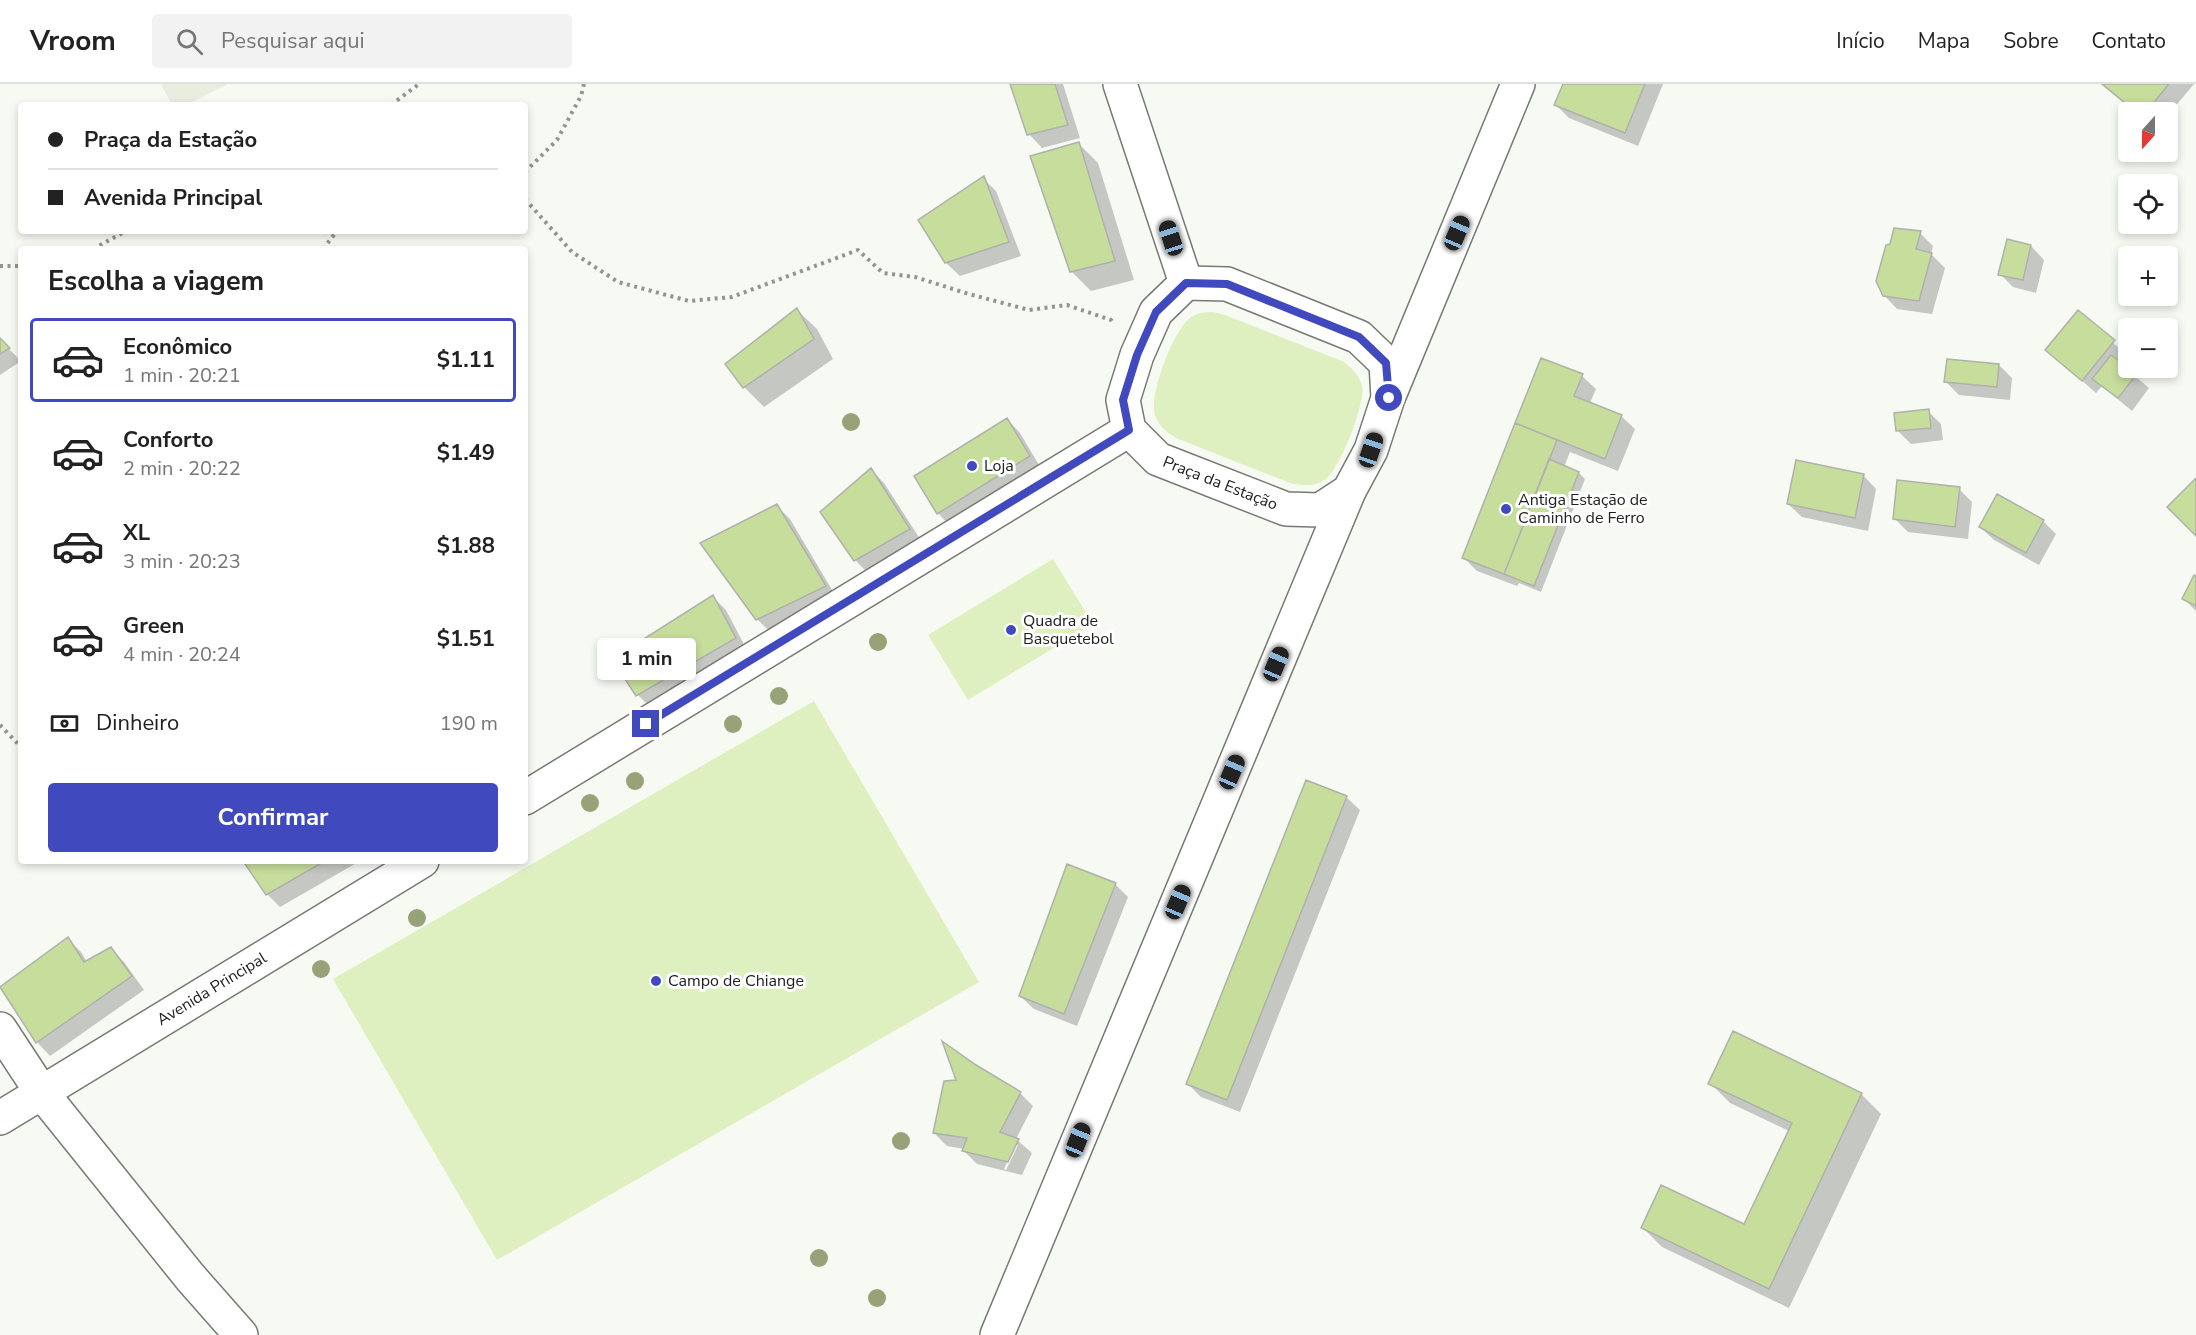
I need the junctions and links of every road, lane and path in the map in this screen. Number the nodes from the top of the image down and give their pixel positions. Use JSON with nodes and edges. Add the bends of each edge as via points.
{"nodes":[{"id":1,"x":419,"y":84,"type":"edge"},
{"id":2,"x":584,"y":84,"type":"edge"},
{"id":3,"x":1120,"y":84,"type":"edge"},
{"id":4,"x":1518,"y":84,"type":"edge"},
{"id":5,"x":395,"y":102,"type":"edge"},
{"id":6,"x":528,"y":169,"type":"edge"},
{"id":7,"x":528,"y":202,"type":"edge"},
{"id":8,"x":120,"y":234,"type":"edge"},
{"id":9,"x":335,"y":234,"type":"edge"},
{"id":10,"x":98,"y":246,"type":"edge"},
{"id":11,"x":325,"y":246,"type":"edge"},
{"id":12,"x":0,"y":266,"type":"edge"},
{"id":13,"x":18,"y":266,"type":"edge"},
{"id":14,"x":1186,"y":283,"type":"junction"},
{"id":15,"x":1137,"y":355,"type":"junction"},
{"id":16,"x":1389,"y":398,"type":"junction"},
{"id":17,"x":1129,"y":430,"type":"junction"},
{"id":18,"x":1349,"y":491,"type":"junction"},
{"id":19,"x":0,"y":724,"type":"edge"},
{"id":20,"x":18,"y":744,"type":"edge"},
{"id":21,"x":528,"y":796,"type":"edge"},
{"id":22,"x":417,"y":864,"type":"edge"},
{"id":23,"x":0,"y":1029,"type":"edge"},
{"id":24,"x":42,"y":1093,"type":"junction"},
{"id":25,"x":0,"y":1118,"type":"edge"},
{"id":26,"x":241,"y":1335,"type":"edge"},
{"id":27,"x":998,"y":1335,"type":"edge"}],
"edges":[{"from":1,"to":5,"type":"path"},
{"from":2,"to":6,"type":"path","via":[[557,140]]},
{"from":3,"to":14,"type":"street"},
{"from":4,"to":16,"type":"street"},
{"from":7,"to":15,"type":"path","via":[[572,252],[618,282],[689,301],[732,297],[858,250],[883,273],[915,277],[1029,310],[1067,305],[1111,320]]},
{"from":8,"to":10,"type":"path"},
{"from":9,"to":11,"type":"path"},
{"from":12,"to":13,"type":"path"},
{"from":14,"to":15,"type":"street","via":[[1156,312]]},
{"from":14,"to":16,"type":"street","name":"Praça da Estação","via":[[1227,284],[1359,337],[1386,363]]},
{"from":15,"to":17,"type":"street","via":[[1123,400]]},
{"from":16,"to":18,"type":"street","name":"Praça da Estação","via":[[1371,450]]},
{"from":17,"to":18,"type":"street","name":"Praça da Estação","via":[[1158,459],[1286,509],[1320,510]]},
{"from":17,"to":21,"type":"street"},
{"from":18,"to":27,"type":"street"},
{"from":19,"to":20,"type":"path"},
{"from":22,"to":24,"type":"street","name":"Avenida Principal"},
{"from":23,"to":24,"type":"street"},
{"from":24,"to":25,"type":"street","name":"Avenida Principal"},
{"from":24,"to":26,"type":"street"}]}
